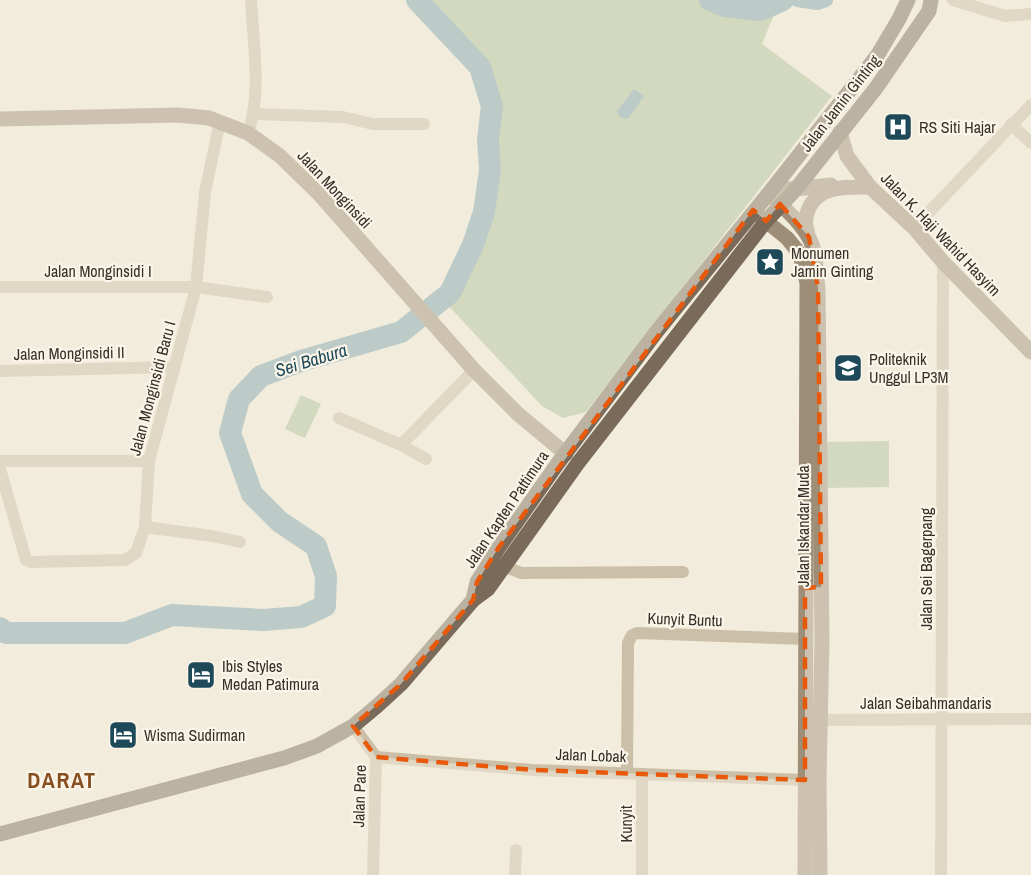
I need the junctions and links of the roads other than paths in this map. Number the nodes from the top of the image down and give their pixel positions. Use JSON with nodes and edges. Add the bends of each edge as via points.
{"nodes":[{"id":1,"x":251,"y":0,"type":"edge"},
{"id":2,"x":908,"y":0,"type":"edge"},
{"id":3,"x":931,"y":0,"type":"edge"},
{"id":4,"x":952,"y":0,"type":"edge"},
{"id":5,"x":1031,"y":14,"type":"edge"},
{"id":6,"x":1031,"y":105,"type":"edge"},
{"id":7,"x":254,"y":114,"type":"junction"},
{"id":8,"x":0,"y":119,"type":"edge"},
{"id":9,"x":220,"y":121,"type":"junction"},
{"id":10,"x":424,"y":124,"type":"dead end"},
{"id":11,"x":1011,"y":124,"type":"junction"},
{"id":12,"x":840,"y":132,"type":"junction"},
{"id":13,"x":248,"y":133,"type":"junction"},
{"id":14,"x":1031,"y":143,"type":"edge"},
{"id":15,"x":870,"y":187,"type":"junction"},
{"id":16,"x":795,"y":189,"type":"junction"},
{"id":17,"x":771,"y":191,"type":"junction"},
{"id":18,"x":780,"y":204,"type":"junction"},
{"id":19,"x":753,"y":210,"type":"junction"},
{"id":20,"x":766,"y":221,"type":"junction"},
{"id":21,"x":914,"y":228,"type":"junction"},
{"id":22,"x":809,"y":237,"type":"junction"},
{"id":23,"x":943,"y":262,"type":"junction"},
{"id":24,"x":0,"y":287,"type":"edge"},
{"id":25,"x":196,"y":287,"type":"junction"},
{"id":26,"x":267,"y":297,"type":"dead end"},
{"id":27,"x":1031,"y":352,"type":"edge"},
{"id":28,"x":175,"y":367,"type":"junction"},
{"id":29,"x":474,"y":370,"type":"junction"},
{"id":30,"x":0,"y":371,"type":"edge"},
{"id":31,"x":339,"y":418,"type":"dead end"},
{"id":32,"x":401,"y":445,"type":"junction"},
{"id":33,"x":566,"y":454,"type":"junction"},
{"id":34,"x":426,"y":459,"type":"dead end"},
{"id":35,"x":0,"y":461,"type":"edge"},
{"id":36,"x":149,"y":462,"type":"junction"},
{"id":37,"x":0,"y":469,"type":"edge"},
{"id":38,"x":145,"y":527,"type":"junction"},
{"id":39,"x":240,"y":542,"type":"dead end"},
{"id":40,"x":504,"y":566,"type":"junction"},
{"id":41,"x":683,"y":572,"type":"dead end"},
{"id":42,"x":821,"y":587,"type":"junction"},
{"id":43,"x":805,"y":588,"type":"junction"},
{"id":44,"x":473,"y":600,"type":"junction"},
{"id":45,"x":805,"y":639,"type":"junction"},
{"id":46,"x":1031,"y":719,"type":"edge"},
{"id":47,"x":820,"y":720,"type":"junction"},
{"id":48,"x":942,"y":720,"type":"junction"},
{"id":49,"x":353,"y":726,"type":"junction"},
{"id":50,"x":376,"y":757,"type":"junction"},
{"id":51,"x":627,"y":773,"type":"junction"},
{"id":52,"x":642,"y":774,"type":"junction"},
{"id":53,"x":805,"y":780,"type":"junction"},
{"id":54,"x":0,"y":834,"type":"edge"},
{"id":55,"x":516,"y":850,"type":"dead end"},
{"id":56,"x":373,"y":875,"type":"edge"},
{"id":57,"x":515,"y":875,"type":"edge"},
{"id":58,"x":642,"y":875,"type":"edge"},
{"id":59,"x":805,"y":875,"type":"edge"},
{"id":60,"x":820,"y":875,"type":"edge"},
{"id":61,"x":941,"y":875,"type":"edge"}],
"edges":[{"from":1,"to":7,"type":"street"},
{"from":2,"to":17,"type":"main road","name":"Jalan Jamin Ginting","via":[[877,56]]},
{"from":3,"to":12,"type":"main road","name":"Jalan Jamin Ginting","via":[[929,11],[902,52]]},
{"from":4,"to":5,"type":"street","via":[[1005,16]]},
{"from":6,"to":11,"type":"street"},
{"from":7,"to":10,"type":"street"},
{"from":7,"to":13,"type":"street"},
{"from":8,"to":9,"type":"main road","name":"Jalan Monginsidi","via":[[178,115]]},
{"from":9,"to":13,"type":"main road","name":"Jalan Monginsidi"},
{"from":9,"to":25,"type":"street","name":"Jalan Monginsidi Baru I","via":[[205,192]]},
{"from":11,"to":14,"type":"street"},
{"from":11,"to":21,"type":"street"},
{"from":12,"to":15,"type":"main road","name":"Jalan K. Haji Wahid Hasyim","via":[[847,156]]},
{"from":12,"to":16,"type":"main road","name":"Jalan Jamin Ginting"},
{"from":13,"to":29,"type":"main road","name":"Jalan Monginsidi","via":[[280,156],[320,195]]},
{"from":15,"to":16,"type":"main road"},
{"from":15,"to":21,"type":"main road","name":"Jalan K. Haji Wahid Hasyim"},
{"from":15,"to":22,"type":"main road","via":[[828,190],[814,198],[805,216]]},
{"from":16,"to":17,"type":"main road"},
{"from":16,"to":18,"type":"main road","name":"Jalan Jamin Ginting"},
{"from":17,"to":18,"type":"main road","name":"Jalan Iskandar Muda"},
{"from":17,"to":19,"type":"main road","name":"Jalan Jamin Ginting"},
{"from":18,"to":20,"type":"main road","name":"Jalan Jamin Ginting"},
{"from":18,"to":22,"type":"main road","name":"Jalan Iskandar Muda"},
{"from":19,"to":20,"type":"main road","name":"Jalan Iskandar Muda"},
{"from":19,"to":33,"type":"main road","name":"Jalan Kapten Pattimura"},
{"from":20,"to":40,"type":"main road","name":"Jalan Kapten Pattimura","via":[[578,463]]},
{"from":20,"to":43,"type":"main road","name":"Jalan Iskandar Muda","via":[[800,254],[807,283]]},
{"from":21,"to":23,"type":"main road","name":"Jalan K. Haji Wahid Hasyim"},
{"from":22,"to":42,"type":"main road","name":"Jalan Iskandar Muda","via":[[818,288]]},
{"from":23,"to":27,"type":"main road","name":"Jalan K. Haji Wahid Hasyim"},
{"from":23,"to":48,"type":"street","name":"Jalan Sei Bagerpang"},
{"from":24,"to":25,"type":"street","name":"Jalan Monginsidi I"},
{"from":25,"to":26,"type":"street","name":"Jalan Monginsidi I"},
{"from":25,"to":28,"type":"street","name":"Jalan Monginsidi Baru I"},
{"from":28,"to":30,"type":"street","name":"Jalan Monginsidi II"},
{"from":28,"to":36,"type":"street","name":"Jalan Monginsidi Baru I"},
{"from":29,"to":32,"type":"street"},
{"from":29,"to":33,"type":"main road","name":"Jalan Monginsidi"},
{"from":31,"to":32,"type":"street"},
{"from":32,"to":34,"type":"street"},
{"from":33,"to":44,"type":"main road","name":"Jalan Kapten Pattimura","via":[[477,582]]},
{"from":35,"to":36,"type":"street"},
{"from":36,"to":38,"type":"street","name":"Jalan Monginsidi Baru I"},
{"from":37,"to":38,"type":"street","name":"Jalan Monginsidi Baru I","via":[[27,560],[31,562],[124,560],[136,553]]},
{"from":38,"to":39,"type":"street"},
{"from":40,"to":41,"type":"street","via":[[521,573]]},
{"from":40,"to":44,"type":"main road","name":"Jalan Kapten Pattimura","via":[[488,589]]},
{"from":42,"to":43,"type":"main road"},
{"from":42,"to":47,"type":"main road","name":"Jalan Iskandar Muda"},
{"from":43,"to":45,"type":"main road","name":"Jalan Iskandar Muda"},
{"from":44,"to":49,"type":"main road","name":"Jalan Kapten Pattimura","via":[[400,684]]},
{"from":45,"to":51,"type":"street","name":"Kunyit Buntu","via":[[632,635],[628,643]]},
{"from":45,"to":53,"type":"main road","name":"Jalan Iskandar Muda"},
{"from":46,"to":48,"type":"street","name":"Jalan Seibahmandaris"},
{"from":47,"to":48,"type":"street","name":"Jalan Seibahmandaris"},
{"from":47,"to":60,"type":"main road","name":"Jalan Iskandar Muda"},
{"from":48,"to":61,"type":"street","name":"Jalan Sei Bagerpang"},
{"from":49,"to":50,"type":"street","name":"Jalan Pare"},
{"from":49,"to":54,"type":"main road","name":"Jalan Kapten Pattimura","via":[[318,746],[284,758]]},
{"from":50,"to":51,"type":"street","name":"Jalan Lobak"},
{"from":50,"to":56,"type":"street","name":"Jalan Pare"},
{"from":51,"to":52,"type":"street","name":"Jalan Lobak"},
{"from":52,"to":53,"type":"street","name":"Jalan Lobak"},
{"from":52,"to":58,"type":"street","name":"Kunyit"},
{"from":53,"to":59,"type":"main road","name":"Jalan Iskandar Muda"},
{"from":55,"to":57,"type":"street"}]}
